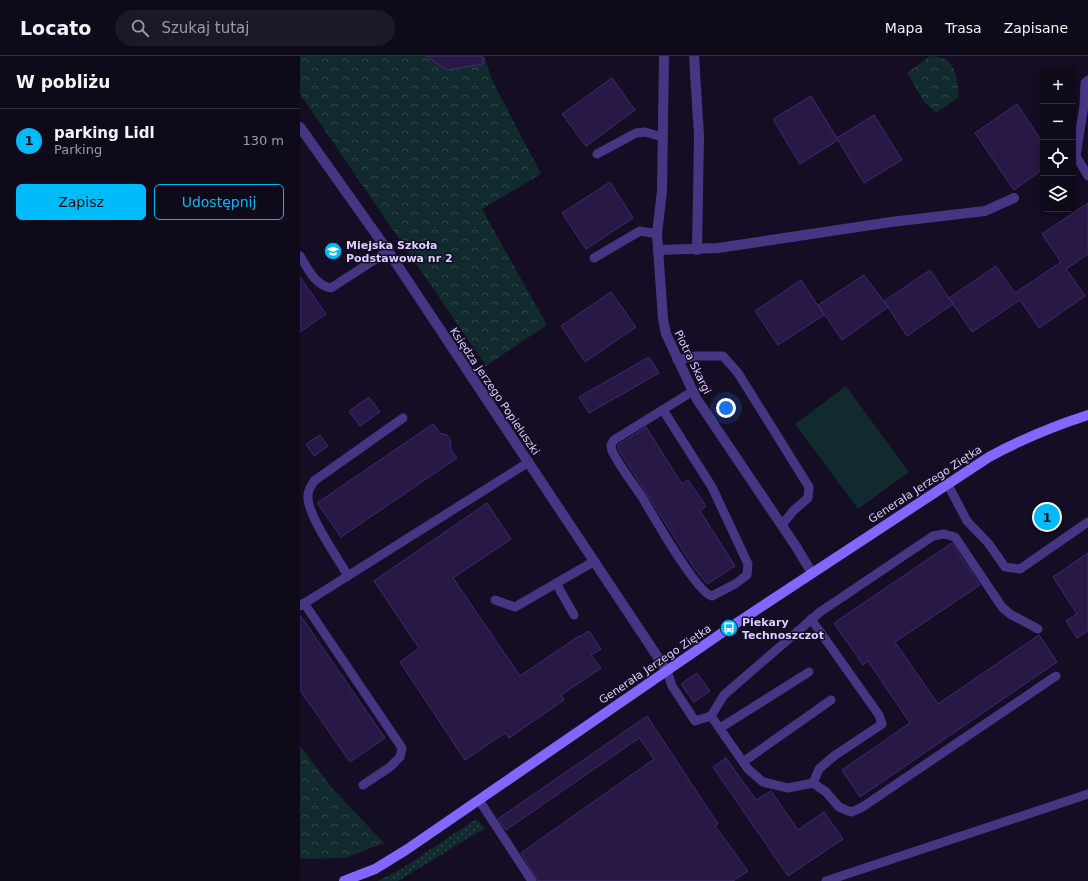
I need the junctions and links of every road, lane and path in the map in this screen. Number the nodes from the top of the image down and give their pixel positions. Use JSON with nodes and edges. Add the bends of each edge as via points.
{"nodes":[{"id":1,"x":664,"y":56,"type":"edge"},
{"id":2,"x":694,"y":56,"type":"edge"},
{"id":3,"x":1088,"y":80,"type":"edge"},
{"id":4,"x":300,"y":127,"type":"edge"},
{"id":5,"x":662,"y":136,"type":"junction"},
{"id":6,"x":597,"y":154,"type":"dead end"},
{"id":7,"x":1088,"y":176,"type":"edge"},
{"id":8,"x":1014,"y":198,"type":"dead end"},
{"id":9,"x":657,"y":234,"type":"junction"},
{"id":10,"x":658,"y":250,"type":"junction"},
{"id":11,"x":697,"y":250,"type":"junction"},
{"id":12,"x":388,"y":251,"type":"junction"},
{"id":13,"x":300,"y":256,"type":"edge"},
{"id":14,"x":594,"y":258,"type":"dead end"},
{"id":15,"x":677,"y":360,"type":"junction"},
{"id":16,"x":693,"y":391,"type":"junction"},
{"id":17,"x":663,"y":410,"type":"junction"},
{"id":18,"x":1088,"y":415,"type":"edge"},
{"id":19,"x":404,"y":418,"type":"dead end"},
{"id":20,"x":529,"y":462,"type":"junction"},
{"id":21,"x":948,"y":485,"type":"junction"},
{"id":22,"x":1088,"y":522,"type":"edge"},
{"id":23,"x":782,"y":525,"type":"junction"},
{"id":24,"x":593,"y":562,"type":"junction"},
{"id":25,"x":812,"y":573,"type":"junction"},
{"id":26,"x":348,"y":576,"type":"junction"},
{"id":27,"x":556,"y":583,"type":"junction"},
{"id":28,"x":495,"y":600,"type":"dead end"},
{"id":29,"x":302,"y":604,"type":"edge"},
{"id":30,"x":574,"y":615,"type":"dead end"},
{"id":31,"x":811,"y":619,"type":"junction"},
{"id":32,"x":1038,"y":629,"type":"dead end"},
{"id":33,"x":667,"y":671,"type":"junction"},
{"id":34,"x":808,"y":672,"type":"dead end"},
{"id":35,"x":1056,"y":676,"type":"dead end"},
{"id":36,"x":831,"y":700,"type":"dead end"},
{"id":37,"x":711,"y":716,"type":"junction"},
{"id":38,"x":720,"y":728,"type":"junction"},
{"id":39,"x":743,"y":762,"type":"junction"},
{"id":40,"x":813,"y":783,"type":"junction"},
{"id":41,"x":363,"y":785,"type":"dead end"},
{"id":42,"x":1088,"y":794,"type":"edge"},
{"id":43,"x":479,"y":800,"type":"junction"},
{"id":44,"x":344,"y":881,"type":"edge"},
{"id":45,"x":532,"y":881,"type":"edge"},
{"id":46,"x":826,"y":881,"type":"edge"}],
"edges":[{"from":1,"to":5,"type":"street","name":"Piotra Skargi"},
{"from":2,"to":11,"type":"street","via":[[699,136]]},
{"from":3,"to":7,"type":"lane","via":[[1085,83],[1076,156]]},
{"from":4,"to":12,"type":"street","name":"Księdza Jerzego Popiełuszki"},
{"from":5,"to":6,"type":"lane","via":[[645,132],[636,133]]},
{"from":5,"to":9,"type":"street","name":"Piotra Skargi","via":[[662,191]]},
{"from":8,"to":11,"type":"street","via":[[985,211]]},
{"from":9,"to":10,"type":"street","name":"Piotra Skargi"},
{"from":9,"to":14,"type":"lane","via":[[640,232]]},
{"from":10,"to":11,"type":"street"},
{"from":10,"to":15,"type":"street","name":"Piotra Skargi","via":[[663,319],[666,334]]},
{"from":12,"to":13,"type":"lane","via":[[331,288],[324,287],[318,282]]},
{"from":12,"to":20,"type":"street","name":"Księdza Jerzego Popiełuszki"},
{"from":15,"to":16,"type":"street","name":"Piotra Skargi"},
{"from":15,"to":23,"type":"lane","via":[[695,356],[722,356],[738,373],[809,487],[808,498],[793,510]]},
{"from":16,"to":17,"type":"lane"},
{"from":16,"to":23,"type":"street","name":"Piotra Skargi"},
{"from":17,"to":17,"type":"lane","via":[[614,440],[611,445],[612,451],[681,561],[708,596],[712,596],[747,575],[748,564],[712,487]]},
{"from":18,"to":21,"type":"street","name":"Generała Jerzego Ziętka","via":[[1021,439]]},
{"from":19,"to":26,"type":"lane","via":[[314,481],[308,493],[308,504],[315,519]]},
{"from":20,"to":24,"type":"street","name":"Księdza Jerzego Popiełuszki"},
{"from":20,"to":26,"type":"lane"},
{"from":21,"to":22,"type":"lane","via":[[967,521],[1005,566],[1020,569]]},
{"from":21,"to":25,"type":"street","name":"Generała Jerzego Ziętka"},
{"from":23,"to":25,"type":"street","name":"Piotra Skargi"},
{"from":24,"to":27,"type":"lane"},
{"from":24,"to":33,"type":"street","name":"Księdza Jerzego Popiełuszki"},
{"from":25,"to":33,"type":"street","name":"Generała Jerzego Ziętka"},
{"from":26,"to":29,"type":"lane"},
{"from":27,"to":28,"type":"lane","via":[[515,607]]},
{"from":27,"to":30,"type":"lane"},
{"from":29,"to":41,"type":"lane","via":[[402,748],[400,757],[390,767]]},
{"from":31,"to":32,"type":"lane","via":[[933,536],[950,534],[964,548],[1002,607]]},
{"from":31,"to":37,"type":"lane","via":[[724,695]]},
{"from":31,"to":40,"type":"lane","via":[[879,715],[882,724],[834,756],[819,769]]},
{"from":33,"to":37,"type":"lane","via":[[672,686],[695,721]]},
{"from":33,"to":43,"type":"street","name":"Generała Jerzego Ziętka"},
{"from":34,"to":38,"type":"lane"},
{"from":35,"to":40,"type":"lane","via":[[861,808],[851,812],[839,807],[826,792]]},
{"from":36,"to":39,"type":"lane"},
{"from":37,"to":38,"type":"lane"},
{"from":38,"to":39,"type":"lane"},
{"from":39,"to":40,"type":"lane","via":[[763,782],[788,788]]},
{"from":42,"to":46,"type":"lane"},
{"from":43,"to":44,"type":"street","name":"Generała Jerzego Ziętka","via":[[375,870]]},
{"from":43,"to":45,"type":"lane"}]}
